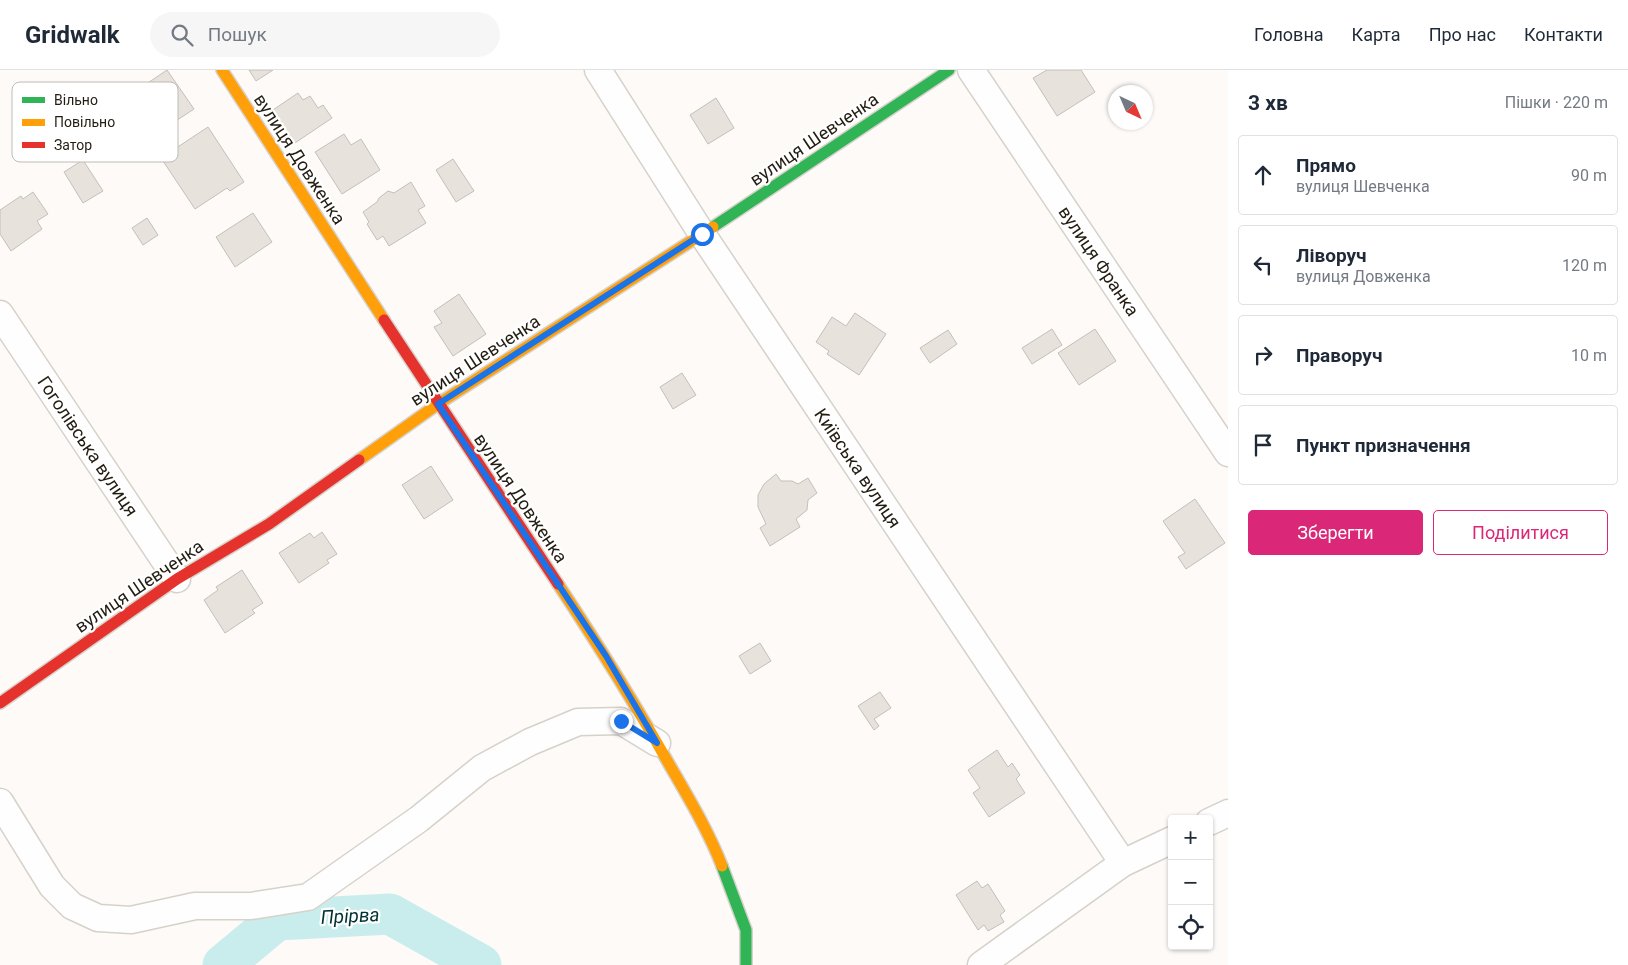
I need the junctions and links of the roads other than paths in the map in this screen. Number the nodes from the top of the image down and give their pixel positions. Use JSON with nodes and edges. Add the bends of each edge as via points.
{"nodes":[{"id":1,"x":222,"y":70,"type":"edge"},
{"id":2,"x":598,"y":70,"type":"edge"},
{"id":3,"x":949,"y":70,"type":"edge"},
{"id":4,"x":971,"y":70,"type":"edge"},
{"id":5,"x":702,"y":234,"type":"junction"},
{"id":6,"x":0,"y":314,"type":"edge"},
{"id":7,"x":438,"y":404,"type":"junction"},
{"id":8,"x":1228,"y":453,"type":"edge"},
{"id":9,"x":177,"y":579,"type":"junction"},
{"id":10,"x":0,"y":703,"type":"edge"},
{"id":11,"x":657,"y":743,"type":"junction"},
{"id":12,"x":0,"y":802,"type":"edge"},
{"id":13,"x":1228,"y":813,"type":"edge"},
{"id":14,"x":1213,"y":820,"type":"edge"},
{"id":15,"x":1168,"y":842,"type":"edge"},
{"id":16,"x":1123,"y":863,"type":"junction"},
{"id":17,"x":746,"y":965,"type":"edge"},
{"id":18,"x":981,"y":965,"type":"edge"}],
"edges":[{"from":1,"to":7,"type":"street","name":"вулиця Довженка"},
{"from":2,"to":5,"type":"street","name":"Київська вулиця"},
{"from":3,"to":5,"type":"street","name":"вулиця Шевченка"},
{"from":4,"to":8,"type":"street","name":"вулиця Франка"},
{"from":5,"to":7,"type":"street","name":"вулиця Шевченка"},
{"from":5,"to":16,"type":"street","name":"Київська вулиця"},
{"from":6,"to":9,"type":"street","name":"Гоголівська вулиця"},
{"from":7,"to":9,"type":"street","name":"вулиця Шевченка","via":[[269,524]]},
{"from":7,"to":11,"type":"street","name":"вулиця Довженка","via":[[606,656]]},
{"from":9,"to":10,"type":"street","name":"вулиця Шевченка"},
{"from":11,"to":12,"type":"street","via":[[621,721],[578,722],[530,742],[482,768],[419,819],[308,897],[251,906],[195,906],[131,920],[98,918],[72,906],[52,886]]},
{"from":11,"to":17,"type":"street","name":"вулиця Довженка","via":[[711,838],[746,930]]},
{"from":13,"to":14,"type":"street"},
{"from":15,"to":16,"type":"street"},
{"from":16,"to":18,"type":"street"}]}
